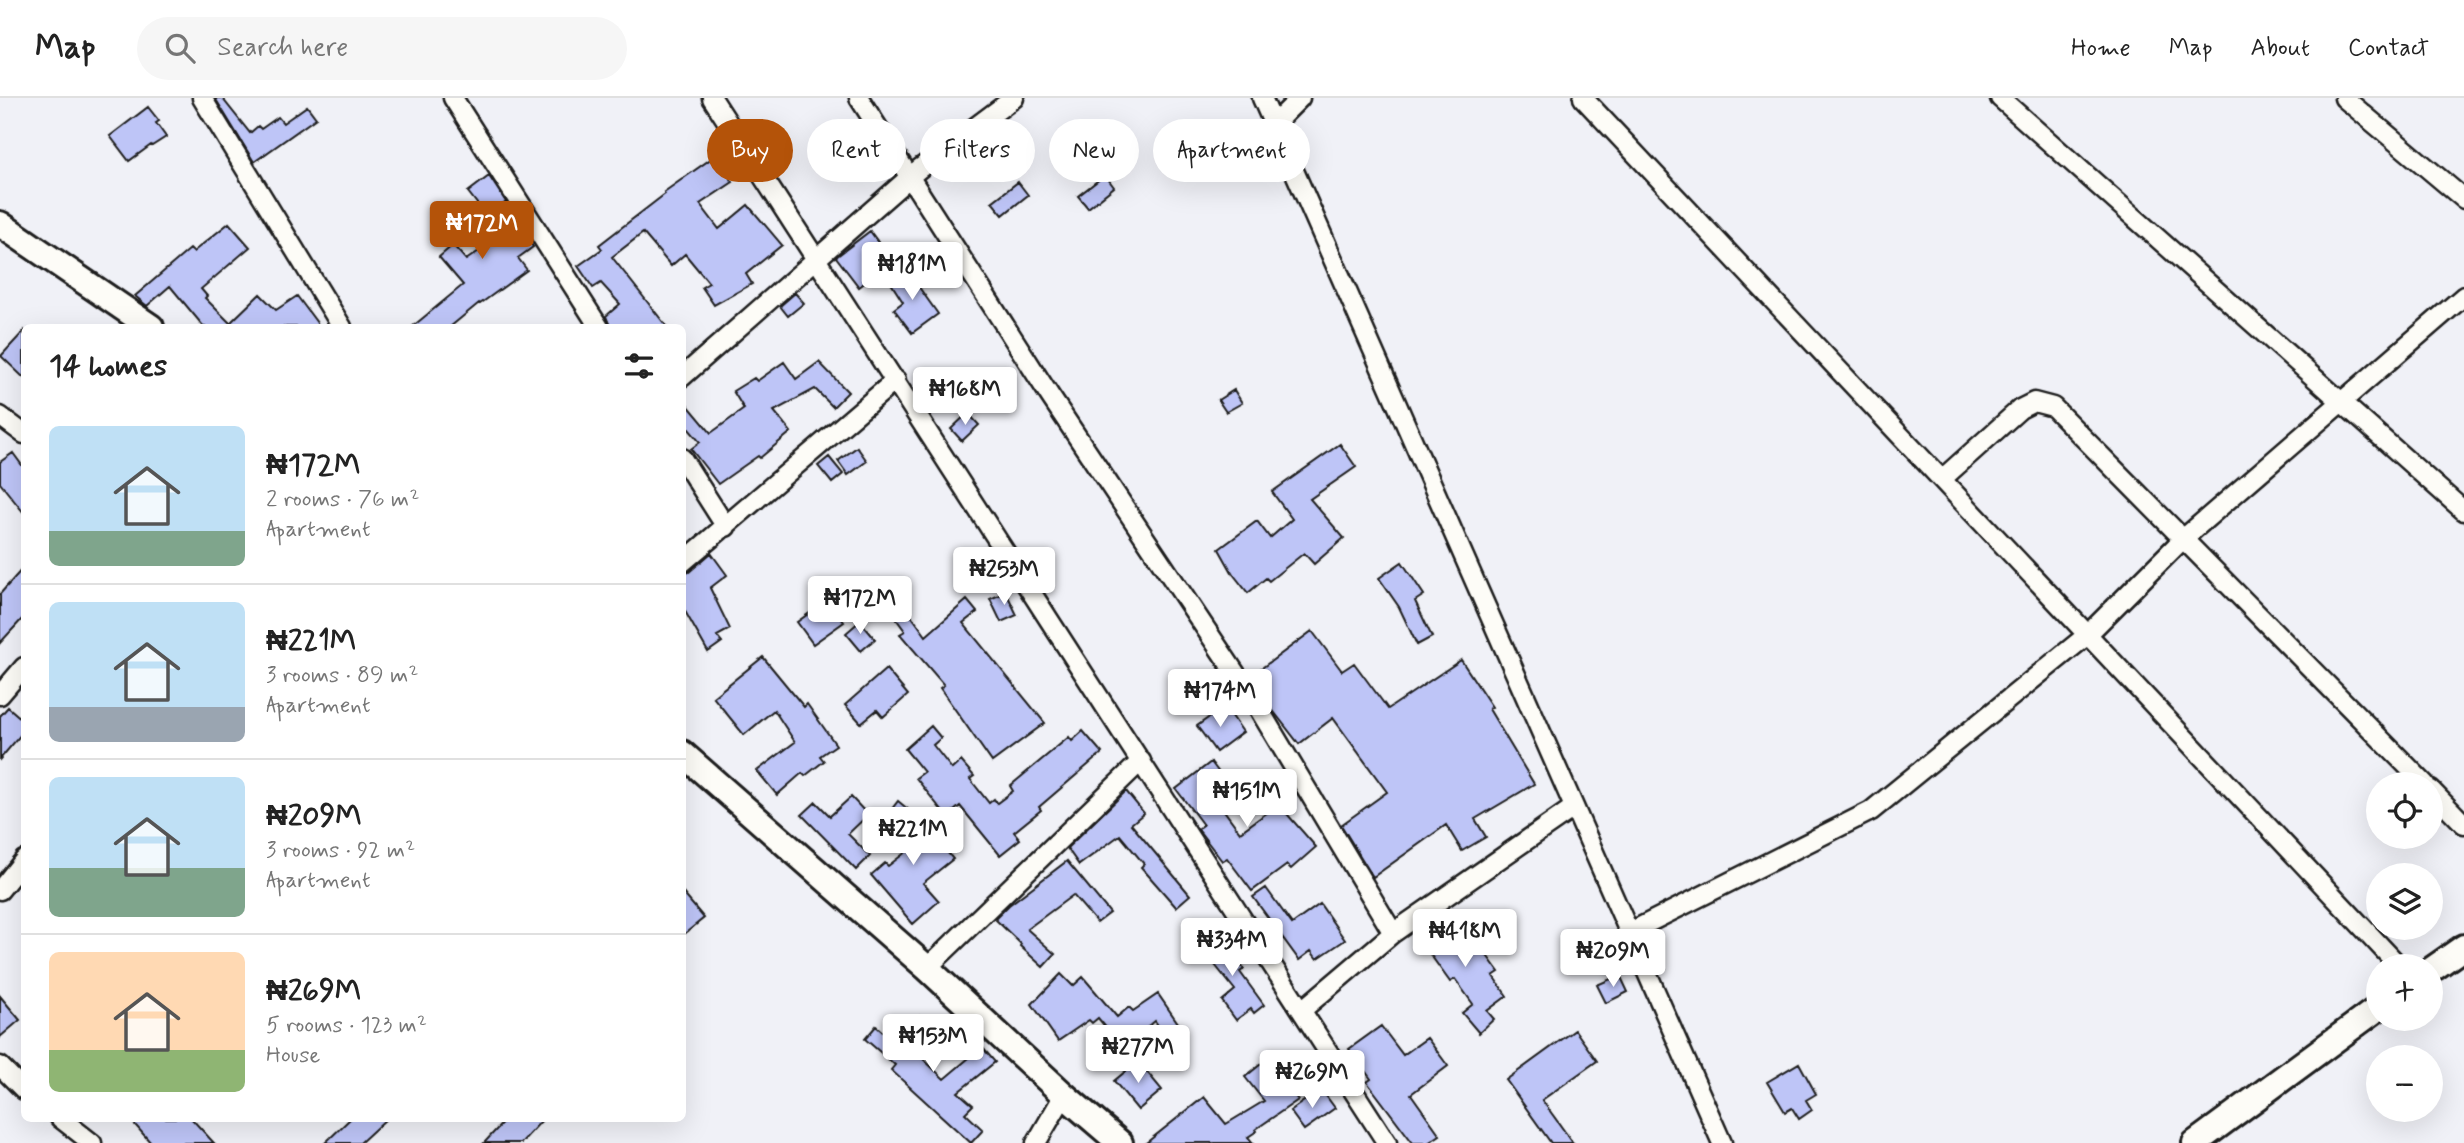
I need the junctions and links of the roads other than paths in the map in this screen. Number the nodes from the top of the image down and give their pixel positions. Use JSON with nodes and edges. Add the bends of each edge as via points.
{"nodes":[{"id":1,"x":202,"y":98,"type":"edge"},
{"id":2,"x":453,"y":98,"type":"edge"},
{"id":3,"x":712,"y":98,"type":"edge"},
{"id":4,"x":859,"y":98,"type":"edge"},
{"id":5,"x":1014,"y":98,"type":"edge"},
{"id":6,"x":1262,"y":98,"type":"edge"},
{"id":7,"x":1300,"y":98,"type":"edge"},
{"id":8,"x":1583,"y":98,"type":"edge"},
{"id":9,"x":2000,"y":98,"type":"edge"},
{"id":10,"x":2344,"y":98,"type":"edge"},
{"id":11,"x":1272,"y":119,"type":"edge"},
{"id":12,"x":1279,"y":119,"type":"edge"},
{"id":13,"x":911,"y":177,"type":"junction"},
{"id":14,"x":1299,"y":182,"type":"edge"},
{"id":15,"x":2464,"y":199,"type":"edge"},
{"id":16,"x":0,"y":224,"type":"edge"},
{"id":17,"x":818,"y":259,"type":"junction"},
{"id":18,"x":2464,"y":296,"type":"edge"},
{"id":19,"x":147,"y":324,"type":"edge"},
{"id":20,"x":340,"y":324,"type":"edge"},
{"id":21,"x":597,"y":324,"type":"edge"},
{"id":22,"x":686,"y":374,"type":"edge"},
{"id":23,"x":896,"y":380,"type":"junction"},
{"id":24,"x":2342,"y":401,"type":"junction"},
{"id":25,"x":0,"y":416,"type":"edge"},
{"id":26,"x":21,"y":432,"type":"edge"},
{"id":27,"x":686,"y":464,"type":"edge"},
{"id":28,"x":1942,"y":479,"type":"junction"},
{"id":29,"x":2464,"y":511,"type":"edge"},
{"id":30,"x":726,"y":527,"type":"junction"},
{"id":31,"x":2184,"y":538,"type":"junction"},
{"id":32,"x":686,"y":560,"type":"edge"},
{"id":33,"x":2087,"y":636,"type":"junction"},
{"id":34,"x":21,"y":670,"type":"edge"},
{"id":35,"x":0,"y":695,"type":"edge"},
{"id":36,"x":686,"y":757,"type":"edge"},
{"id":37,"x":1141,"y":761,"type":"junction"},
{"id":38,"x":2413,"y":772,"type":"edge"},
{"id":39,"x":2443,"y":802,"type":"edge"},
{"id":40,"x":1573,"y":808,"type":"junction"},
{"id":41,"x":2464,"y":824,"type":"edge"},
{"id":42,"x":21,"y":864,"type":"edge"},
{"id":43,"x":0,"y":890,"type":"edge"},
{"id":44,"x":1392,"y":933,"type":"junction"},
{"id":45,"x":1628,"y":933,"type":"junction"},
{"id":46,"x":2464,"y":947,"type":"edge"},
{"id":47,"x":2388,"y":954,"type":"edge"},
{"id":48,"x":2443,"y":962,"type":"edge"},
{"id":49,"x":927,"y":968,"type":"junction"},
{"id":50,"x":1301,"y":1010,"type":"junction"},
{"id":51,"x":2366,"y":1017,"type":"edge"},
{"id":52,"x":0,"y":1066,"type":"edge"},
{"id":53,"x":21,"y":1087,"type":"edge"},
{"id":54,"x":1064,"y":1095,"type":"junction"},
{"id":55,"x":65,"y":1122,"type":"edge"},
{"id":56,"x":92,"y":1143,"type":"edge"},
{"id":57,"x":1035,"y":1143,"type":"edge"},
{"id":58,"x":1121,"y":1143,"type":"edge"},
{"id":59,"x":1387,"y":1143,"type":"edge"},
{"id":60,"x":1722,"y":1143,"type":"edge"},
{"id":61,"x":2196,"y":1143,"type":"edge"}],
"edges":[{"from":1,"to":20,"type":"street"},
{"from":2,"to":21,"type":"street"},
{"from":3,"to":17,"type":"street"},
{"from":4,"to":13,"type":"street"},
{"from":5,"to":13,"type":"street"},
{"from":6,"to":11,"type":"street"},
{"from":7,"to":12,"type":"street"},
{"from":8,"to":28,"type":"street"},
{"from":9,"to":24,"type":"street"},
{"from":10,"to":15,"type":"street"},
{"from":13,"to":17,"type":"street"},
{"from":13,"to":44,"type":"street","via":[[1254,701]]},
{"from":14,"to":40,"type":"street"},
{"from":16,"to":19,"type":"main road"},
{"from":17,"to":22,"type":"street"},
{"from":17,"to":23,"type":"street"},
{"from":18,"to":24,"type":"street"},
{"from":23,"to":30,"type":"street"},
{"from":23,"to":37,"type":"street"},
{"from":24,"to":29,"type":"street"},
{"from":24,"to":31,"type":"street"},
{"from":25,"to":26,"type":"street"},
{"from":27,"to":30,"type":"street"},
{"from":28,"to":31,"type":"street","via":[[2020,409],[2034,402],[2053,407]]},
{"from":28,"to":33,"type":"street"},
{"from":30,"to":32,"type":"street"},
{"from":31,"to":33,"type":"street"},
{"from":31,"to":38,"type":"street"},
{"from":33,"to":45,"type":"street","via":[[1871,811]]},
{"from":33,"to":47,"type":"street"},
{"from":34,"to":35,"type":"street"},
{"from":36,"to":49,"type":"main road"},
{"from":37,"to":49,"type":"street"},
{"from":37,"to":50,"type":"street"},
{"from":39,"to":41,"type":"street"},
{"from":40,"to":44,"type":"street"},
{"from":40,"to":45,"type":"street"},
{"from":42,"to":43,"type":"street"},
{"from":44,"to":50,"type":"street"},
{"from":45,"to":60,"type":"street"},
{"from":46,"to":48,"type":"main road"},
{"from":49,"to":54,"type":"main road"},
{"from":50,"to":59,"type":"street"},
{"from":51,"to":61,"type":"main road"},
{"from":52,"to":53,"type":"street"},
{"from":54,"to":57,"type":"street"},
{"from":54,"to":58,"type":"main road"},
{"from":55,"to":56,"type":"street"}]}
